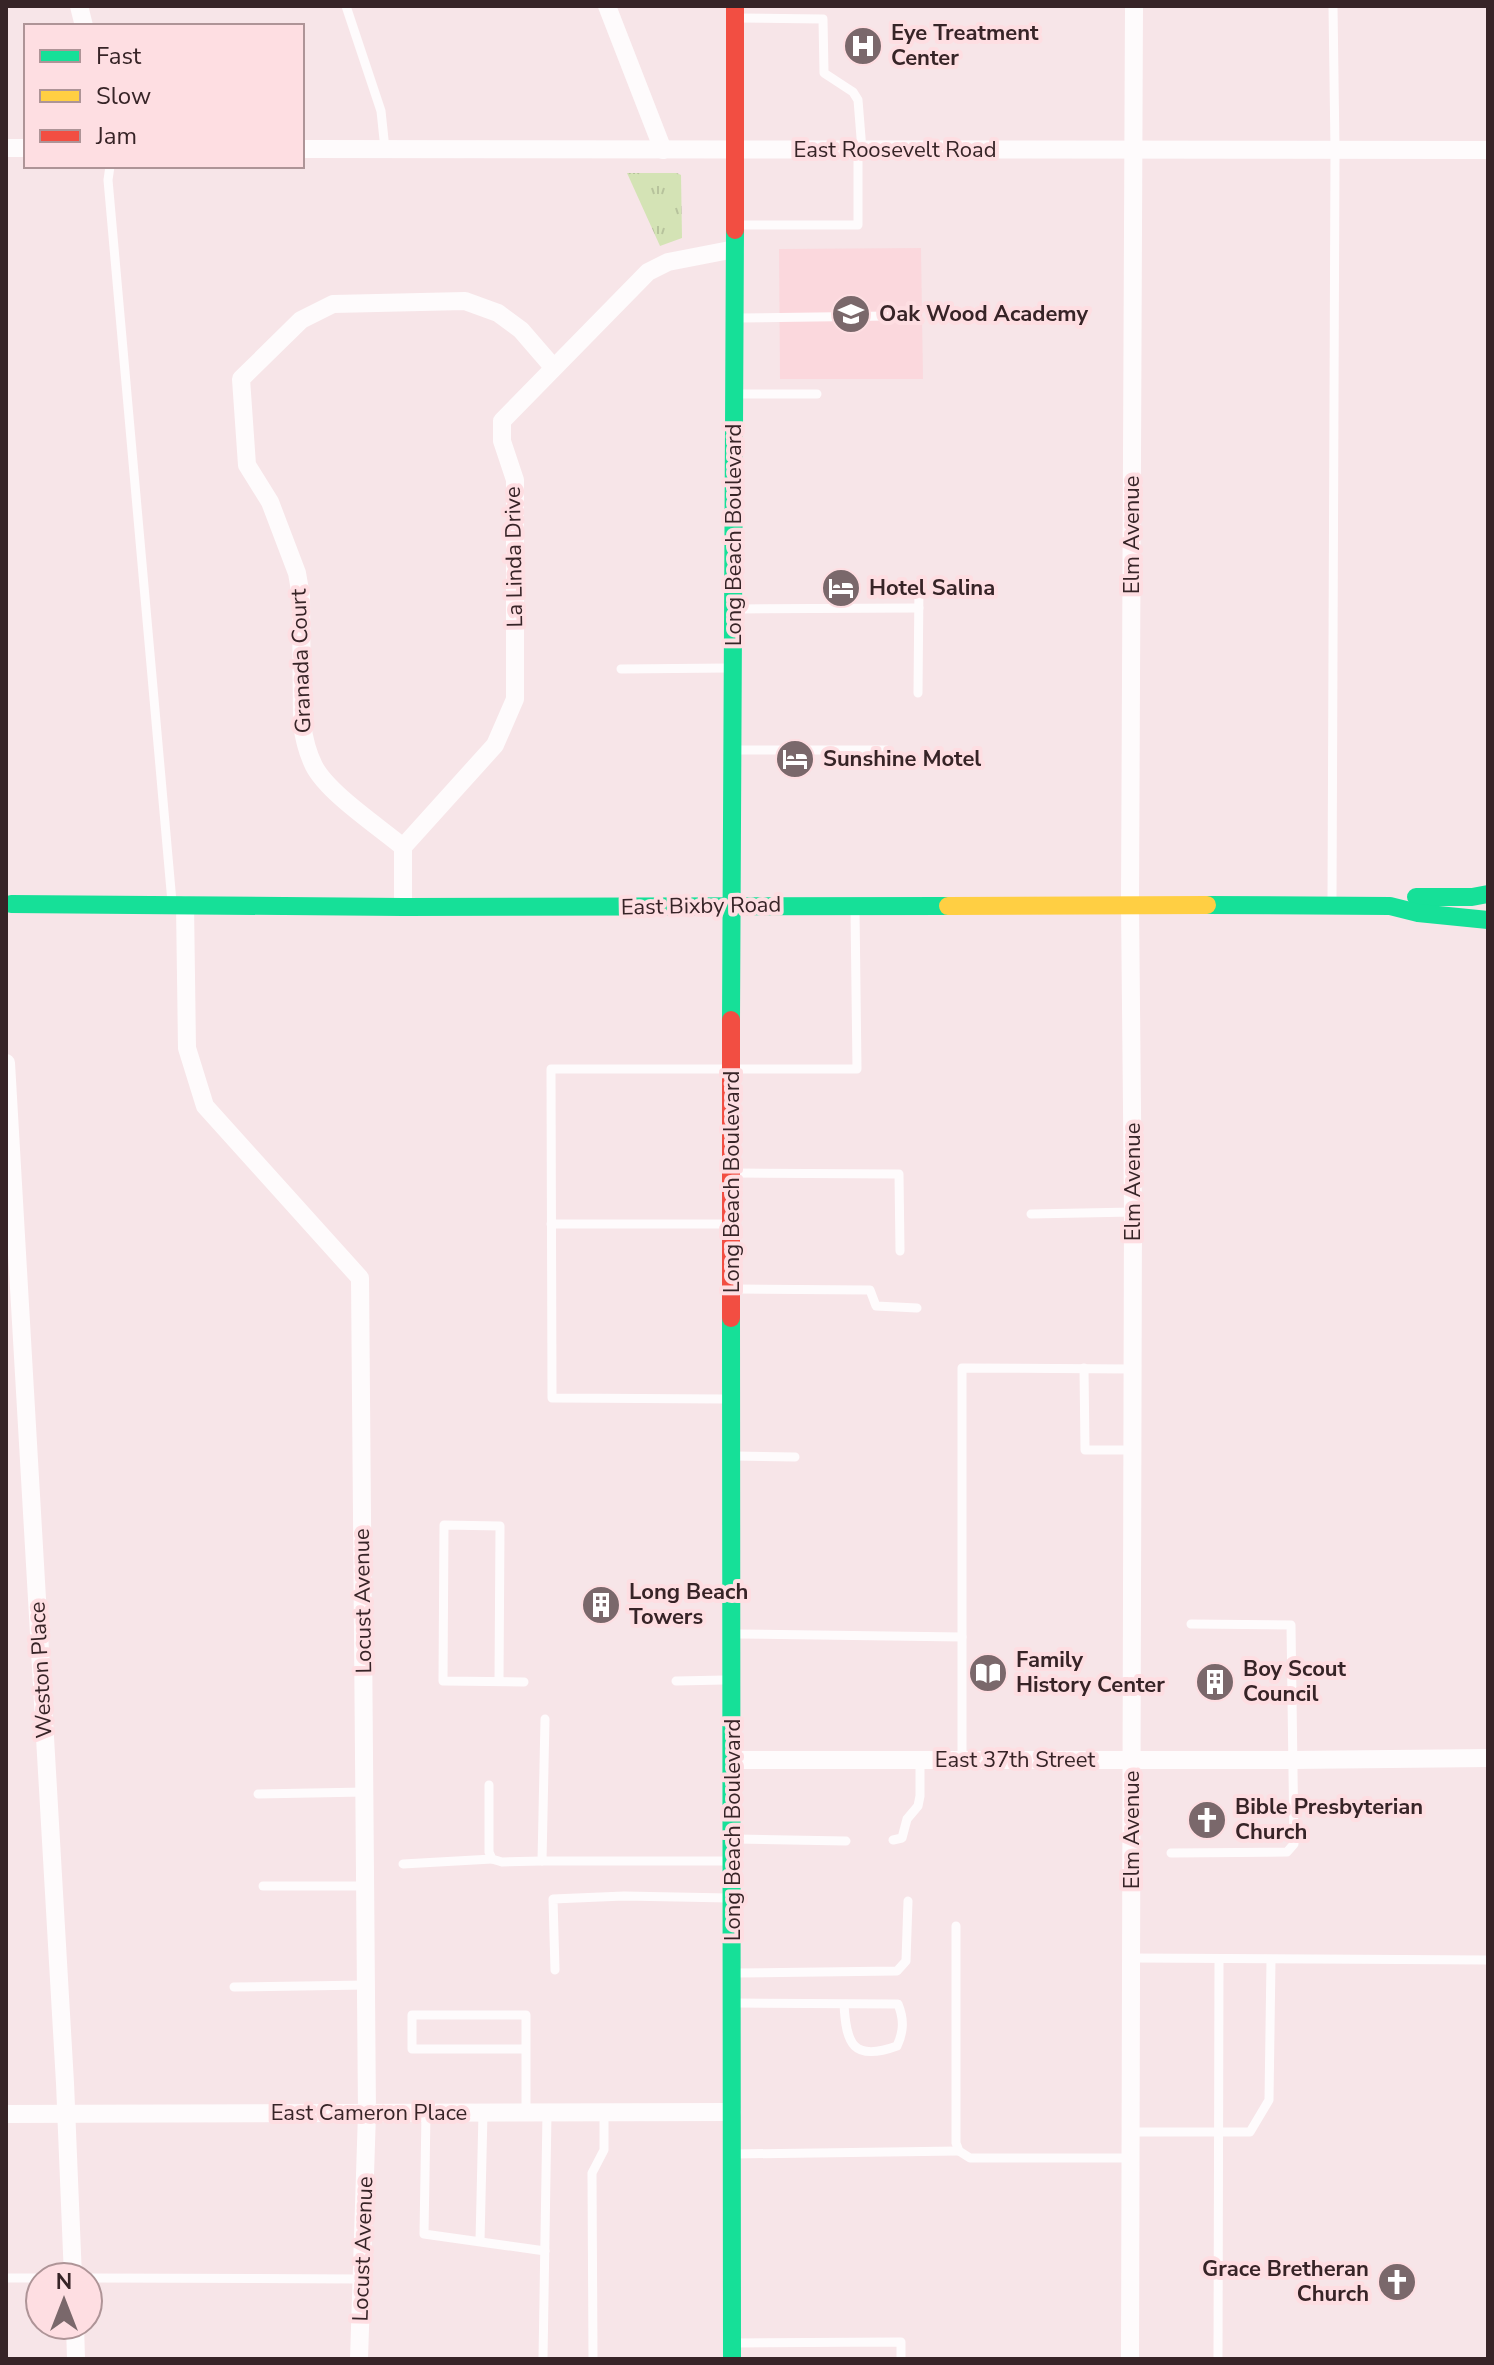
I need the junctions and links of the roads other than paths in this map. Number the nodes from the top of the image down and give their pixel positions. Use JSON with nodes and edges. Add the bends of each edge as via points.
{"nodes":[{"id":1,"x":346,"y":6,"type":"edge"},
{"id":2,"x":607,"y":6,"type":"edge"},
{"id":3,"x":1134,"y":6,"type":"edge"},
{"id":4,"x":1333,"y":6,"type":"edge"},
{"id":5,"x":735,"y":12,"type":"edge"},
{"id":6,"x":304,"y":149,"type":"edge"},
{"id":7,"x":385,"y":149,"type":"junction"},
{"id":8,"x":663,"y":150,"type":"junction"},
{"id":9,"x":734,"y":150,"type":"junction"},
{"id":10,"x":860,"y":150,"type":"junction"},
{"id":11,"x":1133,"y":150,"type":"junction"},
{"id":12,"x":1335,"y":150,"type":"junction"},
{"id":13,"x":1488,"y":150,"type":"edge"},
{"id":14,"x":110,"y":168,"type":"edge"},
{"id":15,"x":735,"y":225,"type":"junction"},
{"id":16,"x":735,"y":249,"type":"junction"},
{"id":17,"x":888,"y":316,"type":"dead end"},
{"id":18,"x":734,"y":318,"type":"junction"},
{"id":19,"x":553,"y":367,"type":"junction"},
{"id":20,"x":734,"y":394,"type":"junction"},
{"id":21,"x":817,"y":394,"type":"dead end"},
{"id":22,"x":919,"y":583,"type":"dead end"},
{"id":23,"x":919,"y":608,"type":"junction"},
{"id":24,"x":734,"y":609,"type":"junction"},
{"id":25,"x":734,"y":668,"type":"junction"},
{"id":26,"x":621,"y":669,"type":"dead end"},
{"id":27,"x":918,"y":693,"type":"dead end"},
{"id":28,"x":733,"y":750,"type":"junction"},
{"id":29,"x":886,"y":750,"type":"dead end"},
{"id":30,"x":403,"y":847,"type":"junction"},
{"id":31,"x":1488,"y":894,"type":"edge"},
{"id":32,"x":1130,"y":904,"type":"junction"},
{"id":33,"x":8,"y":905,"type":"edge"},
{"id":34,"x":178,"y":905,"type":"junction"},
{"id":35,"x":731,"y":905,"type":"junction"},
{"id":36,"x":855,"y":905,"type":"junction"},
{"id":37,"x":1332,"y":905,"type":"junction"},
{"id":38,"x":1390,"y":906,"type":"junction"},
{"id":39,"x":403,"y":907,"type":"junction"},
{"id":40,"x":1488,"y":920,"type":"edge"},
{"id":41,"x":6,"y":1063,"type":"edge"},
{"id":42,"x":732,"y":1070,"type":"junction"},
{"id":43,"x":731,"y":1173,"type":"junction"},
{"id":44,"x":1133,"y":1212,"type":"junction"},
{"id":45,"x":1031,"y":1214,"type":"dead end"},
{"id":46,"x":731,"y":1223,"type":"junction"},
{"id":47,"x":551,"y":1224,"type":"junction"},
{"id":48,"x":900,"y":1251,"type":"dead end"},
{"id":49,"x":732,"y":1289,"type":"junction"},
{"id":50,"x":917,"y":1308,"type":"dead end"},
{"id":51,"x":1084,"y":1368,"type":"junction"},
{"id":52,"x":1133,"y":1369,"type":"junction"},
{"id":53,"x":732,"y":1399,"type":"junction"},
{"id":54,"x":1133,"y":1450,"type":"junction"},
{"id":55,"x":732,"y":1456,"type":"junction"},
{"id":56,"x":795,"y":1457,"type":"dead end"},
{"id":57,"x":1191,"y":1624,"type":"dead end"},
{"id":58,"x":733,"y":1634,"type":"junction"},
{"id":59,"x":962,"y":1637,"type":"junction"},
{"id":60,"x":733,"y":1680,"type":"junction"},
{"id":61,"x":499,"y":1681,"type":"junction"},
{"id":62,"x":676,"y":1681,"type":"dead end"},
{"id":63,"x":524,"y":1682,"type":"dead end"},
{"id":64,"x":545,"y":1719,"type":"dead end"},
{"id":65,"x":1488,"y":1758,"type":"edge"},
{"id":66,"x":733,"y":1760,"type":"junction"},
{"id":67,"x":920,"y":1760,"type":"junction"},
{"id":68,"x":962,"y":1760,"type":"junction"},
{"id":69,"x":1132,"y":1760,"type":"junction"},
{"id":70,"x":1293,"y":1760,"type":"junction"},
{"id":71,"x":489,"y":1785,"type":"dead end"},
{"id":72,"x":365,"y":1792,"type":"junction"},
{"id":73,"x":258,"y":1794,"type":"dead end"},
{"id":74,"x":733,"y":1839,"type":"junction"},
{"id":75,"x":893,"y":1840,"type":"dead end"},
{"id":76,"x":846,"y":1841,"type":"dead end"},
{"id":77,"x":1171,"y":1853,"type":"dead end"},
{"id":78,"x":492,"y":1859,"type":"junction"},
{"id":79,"x":542,"y":1861,"type":"junction"},
{"id":80,"x":732,"y":1861,"type":"junction"},
{"id":81,"x":403,"y":1864,"type":"dead end"},
{"id":82,"x":263,"y":1886,"type":"dead end"},
{"id":83,"x":366,"y":1886,"type":"junction"},
{"id":84,"x":732,"y":1898,"type":"junction"},
{"id":85,"x":908,"y":1901,"type":"dead end"},
{"id":86,"x":956,"y":1926,"type":"dead end"},
{"id":87,"x":1132,"y":1958,"type":"junction"},
{"id":88,"x":1219,"y":1959,"type":"junction"},
{"id":89,"x":1271,"y":1960,"type":"junction"},
{"id":90,"x":1488,"y":1960,"type":"edge"},
{"id":91,"x":555,"y":1970,"type":"dead end"},
{"id":92,"x":732,"y":1973,"type":"junction"},
{"id":93,"x":366,"y":1985,"type":"junction"},
{"id":94,"x":234,"y":1987,"type":"dead end"},
{"id":95,"x":732,"y":2003,"type":"junction"},
{"id":96,"x":844,"y":2004,"type":"junction"},
{"id":97,"x":525,"y":2049,"type":"junction"},
{"id":98,"x":732,"y":2112,"type":"junction"},
{"id":99,"x":367,"y":2113,"type":"junction"},
{"id":100,"x":426,"y":2113,"type":"junction"},
{"id":101,"x":483,"y":2113,"type":"junction"},
{"id":102,"x":526,"y":2113,"type":"junction"},
{"id":103,"x":547,"y":2113,"type":"junction"},
{"id":104,"x":604,"y":2113,"type":"junction"},
{"id":105,"x":6,"y":2114,"type":"edge"},
{"id":106,"x":67,"y":2114,"type":"junction"},
{"id":107,"x":1131,"y":2132,"type":"junction"},
{"id":108,"x":1218,"y":2132,"type":"junction"},
{"id":109,"x":959,"y":2151,"type":"junction"},
{"id":110,"x":732,"y":2154,"type":"junction"},
{"id":111,"x":1131,"y":2158,"type":"junction"},
{"id":112,"x":480,"y":2241,"type":"junction"},
{"id":113,"x":545,"y":2251,"type":"junction"},
{"id":114,"x":72,"y":2261,"type":"edge"},
{"id":115,"x":104,"y":2278,"type":"edge"},
{"id":116,"x":362,"y":2279,"type":"junction"},
{"id":117,"x":732,"y":2351,"type":"edge"},
{"id":118,"x":359,"y":2359,"type":"edge"},
{"id":119,"x":543,"y":2359,"type":"edge"},
{"id":120,"x":593,"y":2359,"type":"edge"},
{"id":121,"x":901,"y":2359,"type":"edge"},
{"id":122,"x":1130,"y":2359,"type":"edge"},
{"id":123,"x":1218,"y":2359,"type":"edge"}],
"edges":[{"from":1,"to":7,"type":"lane","via":[[381,111]]},
{"from":2,"to":8,"type":"street"},
{"from":3,"to":11,"type":"street","name":"Elm Avenue"},
{"from":4,"to":12,"type":"lane"},
{"from":5,"to":9,"type":"main road","name":"Long Beach Boulevard"},
{"from":5,"to":10,"type":"lane","via":[[823,19],[824,73],[858,100]]},
{"from":6,"to":7,"type":"street","name":"East Roosevelt Road"},
{"from":7,"to":8,"type":"street","name":"East Roosevelt Road"},
{"from":8,"to":9,"type":"street","name":"East Roosevelt Road"},
{"from":9,"to":10,"type":"street","name":"East Roosevelt Road"},
{"from":9,"to":15,"type":"main road","name":"Long Beach Boulevard"},
{"from":10,"to":11,"type":"street","name":"East Roosevelt Road"},
{"from":10,"to":15,"type":"lane","via":[[858,225]]},
{"from":11,"to":12,"type":"street","name":"East Roosevelt Road"},
{"from":11,"to":32,"type":"street","name":"Elm Avenue"},
{"from":12,"to":13,"type":"street","name":"East Roosevelt Road"},
{"from":12,"to":37,"type":"lane"},
{"from":14,"to":34,"type":"lane"},
{"from":15,"to":16,"type":"main road","name":"Long Beach Boulevard"},
{"from":16,"to":18,"type":"main road","name":"Long Beach Boulevard"},
{"from":16,"to":19,"type":"street","name":"La Linda Drive","via":[[668,262],[648,272]]},
{"from":17,"to":18,"type":"lane"},
{"from":18,"to":20,"type":"main road","name":"Long Beach Boulevard"},
{"from":19,"to":30,"type":"street","name":"La Linda Drive","via":[[502,421],[502,441],[515,480],[515,699],[495,745]]},
{"from":19,"to":30,"type":"street","name":"Granada Court","via":[[521,330],[498,313],[465,301],[333,304],[301,320],[241,379],[247,465],[270,502],[297,573],[305,744],[327,784]]},
{"from":20,"to":21,"type":"lane"},
{"from":20,"to":24,"type":"main road","name":"Long Beach Boulevard"},
{"from":22,"to":23,"type":"lane"},
{"from":23,"to":24,"type":"lane"},
{"from":23,"to":27,"type":"lane"},
{"from":24,"to":25,"type":"main road","name":"Long Beach Boulevard"},
{"from":25,"to":26,"type":"lane"},
{"from":25,"to":28,"type":"main road","name":"Long Beach Boulevard"},
{"from":28,"to":29,"type":"lane"},
{"from":28,"to":35,"type":"main road","name":"Long Beach Boulevard"},
{"from":30,"to":39,"type":"street"},
{"from":31,"to":38,"type":"main road","name":"East Bixby Road","via":[[1415,897]]},
{"from":32,"to":36,"type":"main road","name":"East Bixby Road"},
{"from":32,"to":37,"type":"main road","name":"East Bixby Road"},
{"from":32,"to":44,"type":"street","name":"Elm Avenue"},
{"from":33,"to":34,"type":"main road","name":"East Bixby Road"},
{"from":34,"to":39,"type":"main road","name":"East Bixby Road"},
{"from":34,"to":72,"type":"street","name":"Locust Avenue","via":[[187,1048],[205,1106],[360,1278]]},
{"from":35,"to":36,"type":"main road","name":"East Bixby Road"},
{"from":35,"to":39,"type":"main road","name":"East Bixby Road"},
{"from":35,"to":42,"type":"main road","name":"Long Beach Boulevard"},
{"from":36,"to":42,"type":"lane","via":[[857,1069]]},
{"from":37,"to":38,"type":"main road","name":"East Bixby Road"},
{"from":38,"to":40,"type":"main road","name":"East Bixby Road"},
{"from":41,"to":106,"type":"street","name":"Weston Place"},
{"from":42,"to":43,"type":"main road","name":"Long Beach Boulevard"},
{"from":42,"to":47,"type":"lane","via":[[551,1069]]},
{"from":43,"to":46,"type":"main road","name":"Long Beach Boulevard"},
{"from":43,"to":48,"type":"lane","via":[[899,1174]]},
{"from":44,"to":45,"type":"lane"},
{"from":44,"to":52,"type":"street","name":"Elm Avenue"},
{"from":46,"to":47,"type":"lane"},
{"from":46,"to":49,"type":"main road","name":"Long Beach Boulevard"},
{"from":47,"to":53,"type":"lane","via":[[552,1398]]},
{"from":49,"to":50,"type":"lane","via":[[870,1290],[876,1306]]},
{"from":49,"to":53,"type":"main road","name":"Long Beach Boulevard"},
{"from":51,"to":52,"type":"lane"},
{"from":51,"to":54,"type":"lane","via":[[1085,1450]]},
{"from":51,"to":59,"type":"lane","via":[[962,1368]]},
{"from":52,"to":54,"type":"street","name":"Elm Avenue"},
{"from":53,"to":55,"type":"main road","name":"Long Beach Boulevard"},
{"from":54,"to":69,"type":"street","name":"Elm Avenue"},
{"from":55,"to":56,"type":"lane"},
{"from":55,"to":58,"type":"main road","name":"Long Beach Boulevard"},
{"from":57,"to":70,"type":"lane","via":[[1291,1625]]},
{"from":58,"to":59,"type":"lane"},
{"from":58,"to":60,"type":"main road","name":"Long Beach Boulevard"},
{"from":59,"to":68,"type":"lane"},
{"from":60,"to":62,"type":"lane"},
{"from":60,"to":66,"type":"main road","name":"Long Beach Boulevard"},
{"from":61,"to":61,"type":"lane","via":[[443,1681],[444,1525],[500,1526]]},
{"from":61,"to":63,"type":"lane"},
{"from":64,"to":79,"type":"lane"},
{"from":65,"to":70,"type":"street","name":"East 37th Street"},
{"from":66,"to":67,"type":"street","name":"East 37th Street"},
{"from":66,"to":74,"type":"main road","name":"Long Beach Boulevard"},
{"from":67,"to":68,"type":"street","name":"East 37th Street"},
{"from":67,"to":75,"type":"lane","via":[[918,1806],[907,1819],[902,1838]]},
{"from":68,"to":69,"type":"street","name":"East 37th Street"},
{"from":69,"to":70,"type":"street","name":"East 37th Street"},
{"from":69,"to":87,"type":"street","name":"Elm Avenue"},
{"from":70,"to":77,"type":"lane","via":[[1294,1844],[1287,1852]]},
{"from":71,"to":78,"type":"lane"},
{"from":72,"to":73,"type":"lane"},
{"from":72,"to":83,"type":"street","name":"Locust Avenue"},
{"from":74,"to":76,"type":"lane"},
{"from":74,"to":80,"type":"main road","name":"Long Beach Boulevard"},
{"from":78,"to":79,"type":"lane"},
{"from":78,"to":81,"type":"lane"},
{"from":79,"to":80,"type":"lane"},
{"from":80,"to":84,"type":"main road","name":"Long Beach Boulevard"},
{"from":82,"to":83,"type":"lane"},
{"from":83,"to":93,"type":"street","name":"Locust Avenue"},
{"from":84,"to":91,"type":"lane","via":[[553,1899]]},
{"from":84,"to":92,"type":"main road","name":"Long Beach Boulevard"},
{"from":85,"to":92,"type":"lane","via":[[906,1961],[897,1971]]},
{"from":86,"to":109,"type":"lane"},
{"from":87,"to":88,"type":"lane"},
{"from":87,"to":107,"type":"street","name":"Elm Avenue"},
{"from":88,"to":89,"type":"lane"},
{"from":88,"to":108,"type":"lane"},
{"from":89,"to":90,"type":"lane"},
{"from":89,"to":108,"type":"lane","via":[[1269,2100],[1250,2132]]},
{"from":92,"to":95,"type":"main road","name":"Long Beach Boulevard"},
{"from":93,"to":94,"type":"lane"},
{"from":93,"to":99,"type":"street","name":"Locust Avenue"},
{"from":95,"to":96,"type":"lane"},
{"from":95,"to":98,"type":"main road","name":"Long Beach Boulevard"},
{"from":96,"to":96,"type":"lane","via":[[898,2004],[903,2034],[897,2046],[864,2051],[850,2043]]},
{"from":97,"to":97,"type":"lane","via":[[526,2015],[412,2015],[412,2049]]},
{"from":97,"to":102,"type":"lane"},
{"from":98,"to":104,"type":"street","name":"East Cameron Place"},
{"from":98,"to":110,"type":"main road","name":"Long Beach Boulevard"},
{"from":99,"to":100,"type":"street","name":"East Cameron Place"},
{"from":99,"to":106,"type":"street","name":"East Cameron Place"},
{"from":99,"to":116,"type":"street","name":"Locust Avenue"},
{"from":100,"to":101,"type":"street","name":"East Cameron Place"},
{"from":100,"to":112,"type":"lane","via":[[424,2234]]},
{"from":101,"to":102,"type":"street","name":"East Cameron Place"},
{"from":101,"to":112,"type":"lane"},
{"from":102,"to":103,"type":"street","name":"East Cameron Place"},
{"from":103,"to":104,"type":"street","name":"East Cameron Place"},
{"from":103,"to":113,"type":"lane"},
{"from":104,"to":120,"type":"lane","via":[[604,2150],[592,2173]]},
{"from":105,"to":106,"type":"street","name":"East Cameron Place"},
{"from":106,"to":114,"type":"street","name":"Weston Place"},
{"from":107,"to":108,"type":"lane"},
{"from":107,"to":111,"type":"street","name":"Elm Avenue"},
{"from":108,"to":123,"type":"lane"},
{"from":109,"to":110,"type":"lane"},
{"from":109,"to":111,"type":"lane","via":[[970,2158]]},
{"from":110,"to":117,"type":"main road","name":"Long Beach Boulevard"},
{"from":111,"to":122,"type":"street","name":"Elm Avenue"},
{"from":112,"to":113,"type":"lane"},
{"from":113,"to":119,"type":"lane"},
{"from":115,"to":116,"type":"lane"},
{"from":116,"to":118,"type":"street","name":"Locust Avenue"},
{"from":117,"to":121,"type":"lane","via":[[901,2342]]}]}
